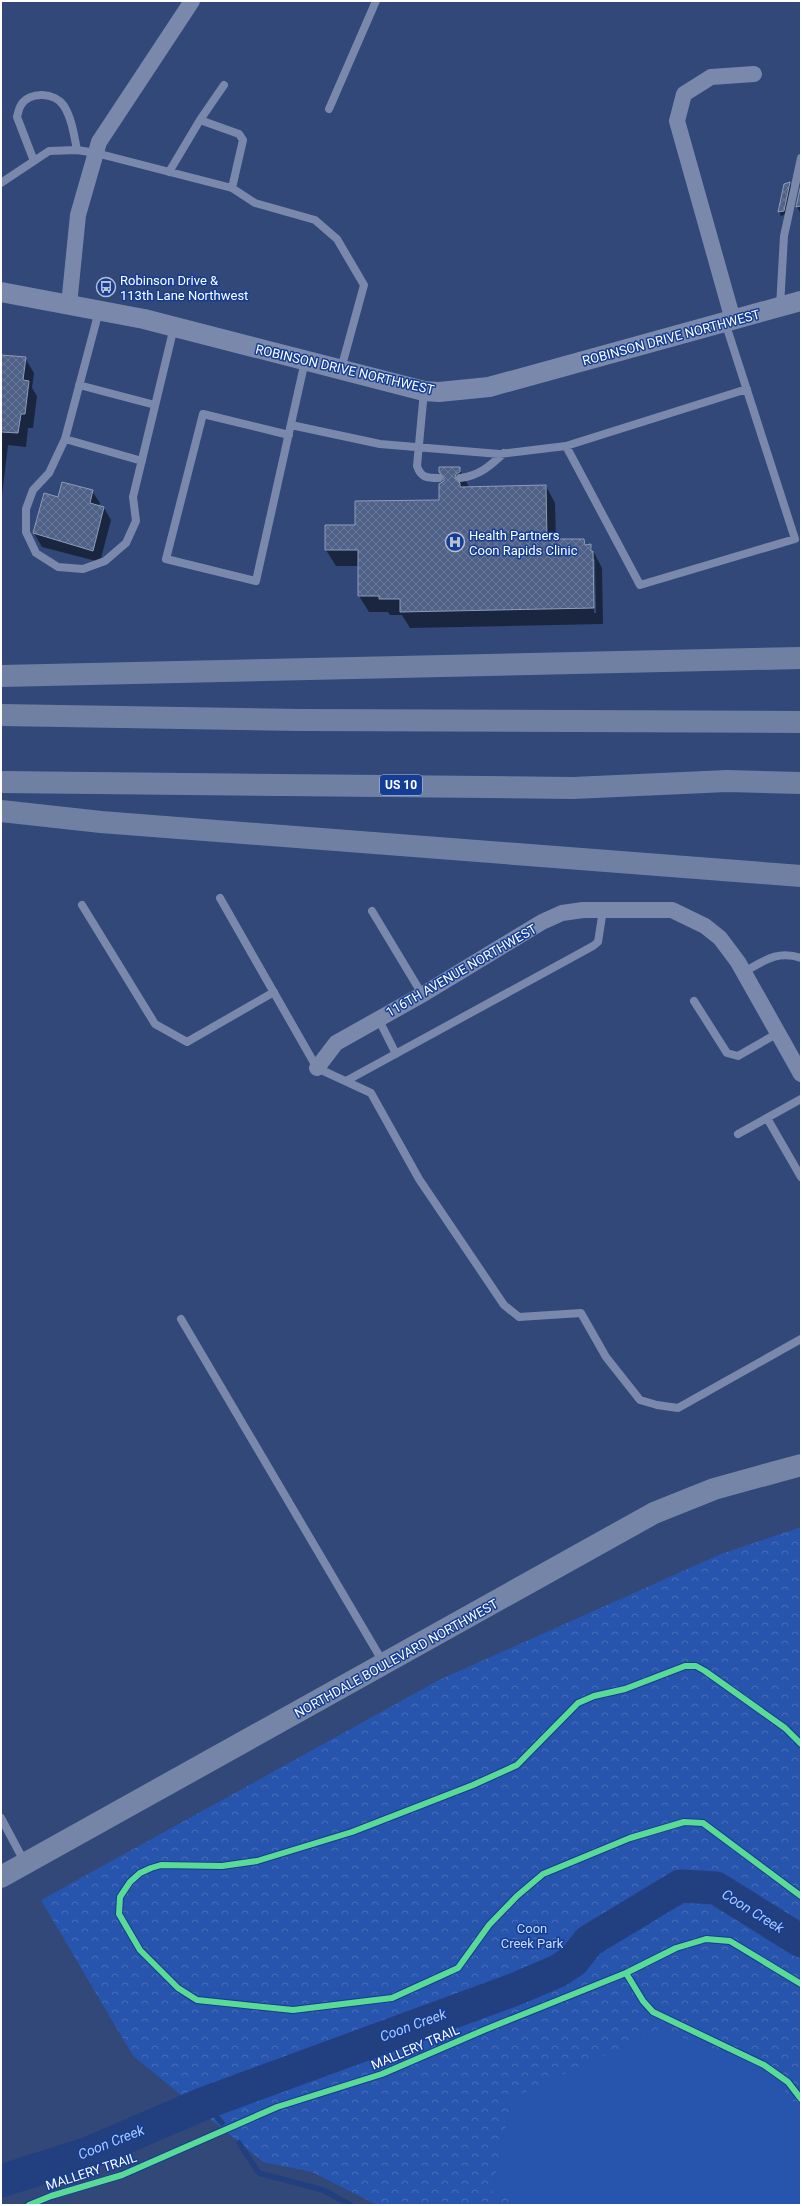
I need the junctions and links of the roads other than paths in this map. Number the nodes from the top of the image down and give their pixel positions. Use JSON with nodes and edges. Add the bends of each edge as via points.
{"nodes":[{"id":1,"x":192,"y":1,"type":"edge"},
{"id":2,"x":376,"y":1,"type":"edge"},
{"id":3,"x":754,"y":74,"type":"dead end"},
{"id":4,"x":224,"y":85,"type":"dead end"},
{"id":5,"x":329,"y":109,"type":"dead end"},
{"id":6,"x":200,"y":120,"type":"junction"},
{"id":7,"x":77,"y":150,"type":"junction"},
{"id":8,"x":96,"y":153,"type":"junction"},
{"id":9,"x":801,"y":158,"type":"edge"},
{"id":10,"x":34,"y":160,"type":"junction"},
{"id":11,"x":169,"y":172,"type":"junction"},
{"id":12,"x":1,"y":183,"type":"edge"},
{"id":13,"x":232,"y":188,"type":"junction"},
{"id":14,"x":1,"y":292,"type":"edge"},
{"id":15,"x":801,"y":300,"type":"edge"},
{"id":16,"x":69,"y":305,"type":"junction"},
{"id":17,"x":780,"y":307,"type":"junction"},
{"id":18,"x":99,"y":311,"type":"junction"},
{"id":19,"x":729,"y":321,"type":"junction"},
{"id":20,"x":174,"y":327,"type":"junction"},
{"id":21,"x":305,"y":361,"type":"junction"},
{"id":22,"x":341,"y":370,"type":"junction"},
{"id":23,"x":79,"y":385,"type":"junction"},
{"id":24,"x":747,"y":389,"type":"junction"},
{"id":25,"x":424,"y":391,"type":"junction"},
{"id":26,"x":155,"y":405,"type":"junction"},
{"id":27,"x":291,"y":426,"type":"junction"},
{"id":28,"x":289,"y":435,"type":"junction"},
{"id":29,"x":65,"y":439,"type":"junction"},
{"id":30,"x":566,"y":446,"type":"junction"},
{"id":31,"x":418,"y":447,"type":"junction"},
{"id":32,"x":504,"y":453,"type":"junction"},
{"id":33,"x":142,"y":460,"type":"junction"},
{"id":34,"x":439,"y":478,"type":"dead end"},
{"id":35,"x":460,"y":478,"type":"dead end"},
{"id":36,"x":801,"y":658,"type":"edge"},
{"id":37,"x":1,"y":676,"type":"edge"},
{"id":38,"x":1,"y":715,"type":"edge"},
{"id":39,"x":801,"y":722,"type":"edge"},
{"id":40,"x":1,"y":782,"type":"edge"},
{"id":41,"x":801,"y":783,"type":"edge"},
{"id":42,"x":1,"y":812,"type":"edge"},
{"id":43,"x":801,"y":876,"type":"edge"},
{"id":44,"x":220,"y":898,"type":"dead end"},
{"id":45,"x":82,"y":905,"type":"dead end"},
{"id":46,"x":602,"y":910,"type":"junction"},
{"id":47,"x":372,"y":911,"type":"dead end"},
{"id":48,"x":801,"y":958,"type":"edge"},
{"id":49,"x":744,"y":972,"type":"junction"},
{"id":50,"x":274,"y":992,"type":"junction"},
{"id":51,"x":422,"y":994,"type":"junction"},
{"id":52,"x":694,"y":1001,"type":"dead end"},
{"id":53,"x":378,"y":1018,"type":"junction"},
{"id":54,"x":778,"y":1033,"type":"junction"},
{"id":55,"x":396,"y":1054,"type":"junction"},
{"id":56,"x":317,"y":1068,"type":"junction"},
{"id":57,"x":801,"y":1074,"type":"edge"},
{"id":58,"x":346,"y":1081,"type":"junction"},
{"id":59,"x":801,"y":1100,"type":"edge"},
{"id":60,"x":768,"y":1118,"type":"junction"},
{"id":61,"x":738,"y":1134,"type":"dead end"},
{"id":62,"x":801,"y":1177,"type":"edge"},
{"id":63,"x":181,"y":1319,"type":"dead end"},
{"id":64,"x":801,"y":1339,"type":"edge"},
{"id":65,"x":801,"y":1465,"type":"edge"},
{"id":66,"x":385,"y":1664,"type":"junction"},
{"id":67,"x":1,"y":1818,"type":"edge"},
{"id":68,"x":26,"y":1864,"type":"junction"},
{"id":69,"x":1,"y":1877,"type":"edge"}],
"edges":[{"from":1,"to":8,"type":"street","via":[[99,142]]},
{"from":2,"to":5,"type":"lane"},
{"from":3,"to":19,"type":"street","via":[[712,76],[684,94],[677,122]]},
{"from":4,"to":6,"type":"lane"},
{"from":6,"to":11,"type":"lane"},
{"from":6,"to":13,"type":"lane","via":[[239,134],[243,140]]},
{"from":7,"to":8,"type":"lane"},
{"from":7,"to":10,"type":"lane","via":[[49,151]]},
{"from":7,"to":10,"type":"lane","via":[[71,121],[63,105],[49,96],[33,95],[22,104],[17,117]]},
{"from":8,"to":11,"type":"lane"},
{"from":8,"to":16,"type":"street","via":[[78,215]]},
{"from":9,"to":17,"type":"lane","via":[[784,236]]},
{"from":10,"to":12,"type":"lane"},
{"from":11,"to":13,"type":"lane"},
{"from":13,"to":22,"type":"lane","via":[[255,204],[315,220],[337,239],[353,265],[364,285]]},
{"from":14,"to":16,"type":"street","name":"ROBINSON DRIVE NORTHWEST"},
{"from":15,"to":17,"type":"street","name":"ROBINSON DRIVE NORTHWEST"},
{"from":16,"to":18,"type":"street","name":"ROBINSON DRIVE NORTHWEST"},
{"from":17,"to":19,"type":"street","name":"ROBINSON DRIVE NORTHWEST"},
{"from":18,"to":20,"type":"street","name":"ROBINSON DRIVE NORTHWEST"},
{"from":18,"to":23,"type":"lane"},
{"from":19,"to":24,"type":"lane"},
{"from":19,"to":25,"type":"street","name":"ROBINSON DRIVE NORTHWEST","via":[[489,387]]},
{"from":20,"to":21,"type":"street","name":"ROBINSON DRIVE NORTHWEST"},
{"from":20,"to":26,"type":"lane"},
{"from":21,"to":22,"type":"street","name":"ROBINSON DRIVE NORTHWEST"},
{"from":21,"to":27,"type":"lane"},
{"from":22,"to":25,"type":"street","name":"ROBINSON DRIVE NORTHWEST"},
{"from":23,"to":26,"type":"lane"},
{"from":23,"to":29,"type":"lane"},
{"from":24,"to":30,"type":"lane"},
{"from":24,"to":30,"type":"lane","via":[[795,540],[640,585]]},
{"from":25,"to":31,"type":"lane"},
{"from":26,"to":33,"type":"lane"},
{"from":27,"to":28,"type":"lane"},
{"from":27,"to":31,"type":"lane","via":[[380,444]]},
{"from":28,"to":28,"type":"lane","via":[[256,582],[166,559],[203,414]]},
{"from":29,"to":33,"type":"lane"},
{"from":29,"to":33,"type":"lane","via":[[49,473],[33,490],[26,509],[26,532],[36,553],[58,568],[83,569],[105,561],[126,543],[136,521],[133,497]]},
{"from":30,"to":32,"type":"lane"},
{"from":31,"to":32,"type":"lane"},
{"from":31,"to":34,"type":"lane","via":[[419,474],[425,478]]},
{"from":32,"to":35,"type":"lane","via":[[490,467],[475,476]]},
{"from":36,"to":37,"type":"highway"},
{"from":38,"to":39,"type":"highway","via":[[302,720]]},
{"from":40,"to":41,"type":"highway","number":"US 10","via":[[572,788],[727,780]]},
{"from":42,"to":43,"type":"highway"},
{"from":44,"to":50,"type":"lane"},
{"from":45,"to":50,"type":"lane","via":[[155,1024],[187,1042]]},
{"from":46,"to":49,"type":"street","name":"116TH AVENUE NORTHWEST","via":[[672,910],[705,926],[720,938]]},
{"from":46,"to":51,"type":"street","name":"116TH AVENUE NORTHWEST","via":[[562,913],[542,922]]},
{"from":46,"to":55,"type":"lane","via":[[598,942],[593,946]]},
{"from":47,"to":51,"type":"lane"},
{"from":48,"to":49,"type":"lane","via":[[789,954],[770,958]]},
{"from":49,"to":54,"type":"street","name":"116TH AVENUE NORTHWEST"},
{"from":50,"to":56,"type":"lane"},
{"from":51,"to":53,"type":"street","name":"116TH AVENUE NORTHWEST"},
{"from":52,"to":54,"type":"lane","via":[[727,1053],[738,1056]]},
{"from":53,"to":55,"type":"lane"},
{"from":53,"to":56,"type":"street","name":"116TH AVENUE NORTHWEST","via":[[336,1043]]},
{"from":54,"to":57,"type":"street","name":"116TH AVENUE NORTHWEST"},
{"from":55,"to":58,"type":"lane"},
{"from":56,"to":58,"type":"lane"},
{"from":58,"to":64,"type":"lane","via":[[371,1093],[419,1179],[504,1305],[519,1317],[581,1313],[606,1357],[640,1400],[678,1408]]},
{"from":59,"to":60,"type":"lane"},
{"from":60,"to":61,"type":"lane"},
{"from":60,"to":62,"type":"lane"},
{"from":63,"to":66,"type":"lane"},
{"from":65,"to":66,"type":"main road","name":"NORTHDALE BOULEVARD NORTHWEST","via":[[714,1489],[654,1513]]},
{"from":66,"to":68,"type":"main road","name":"NORTHDALE BOULEVARD NORTHWEST"},
{"from":67,"to":68,"type":"lane"},
{"from":68,"to":69,"type":"main road","name":"NORTHDALE BOULEVARD NORTHWEST"}]}
